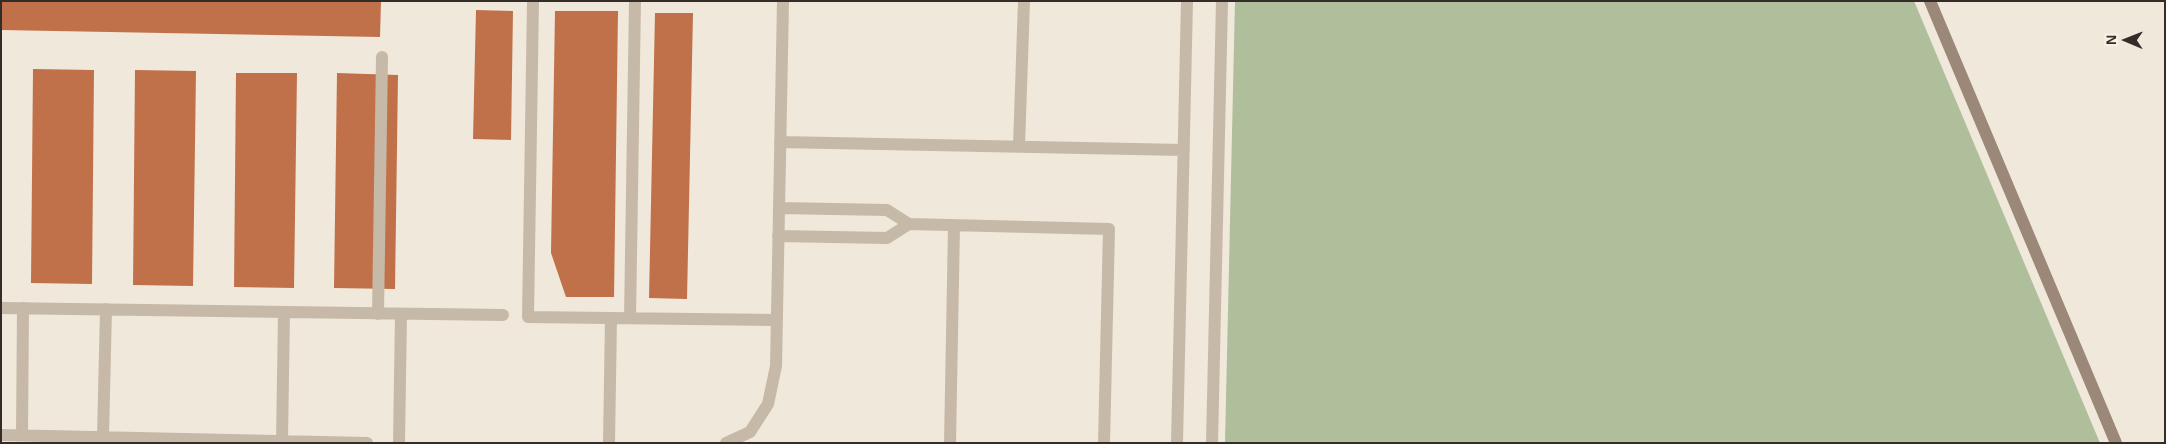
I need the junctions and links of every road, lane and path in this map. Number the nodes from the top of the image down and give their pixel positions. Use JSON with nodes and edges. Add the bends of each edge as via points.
{"nodes":[{"id":1,"x":533,"y":1,"type":"edge"},
{"id":2,"x":635,"y":1,"type":"edge"},
{"id":3,"x":783,"y":1,"type":"edge"},
{"id":4,"x":1024,"y":1,"type":"edge"},
{"id":5,"x":1187,"y":1,"type":"edge"},
{"id":6,"x":1222,"y":1,"type":"edge"},
{"id":7,"x":1930,"y":1,"type":"edge"},
{"id":8,"x":382,"y":57,"type":"dead end"},
{"id":9,"x":780,"y":142,"type":"junction"},
{"id":10,"x":1019,"y":146,"type":"junction"},
{"id":11,"x":1184,"y":150,"type":"junction"},
{"id":12,"x":779,"y":208,"type":"junction"},
{"id":13,"x":909,"y":224,"type":"junction"},
{"id":14,"x":954,"y":226,"type":"junction"},
{"id":15,"x":778,"y":236,"type":"junction"},
{"id":16,"x":1,"y":308,"type":"edge"},
{"id":17,"x":23,"y":308,"type":"junction"},
{"id":18,"x":106,"y":309,"type":"junction"},
{"id":19,"x":284,"y":312,"type":"junction"},
{"id":20,"x":378,"y":314,"type":"junction"},
{"id":21,"x":401,"y":314,"type":"junction"},
{"id":22,"x":503,"y":315,"type":"dead end"},
{"id":23,"x":611,"y":318,"type":"junction"},
{"id":24,"x":630,"y":318,"type":"junction"},
{"id":25,"x":776,"y":320,"type":"junction"},
{"id":26,"x":1,"y":435,"type":"edge"},
{"id":27,"x":22,"y":436,"type":"junction"},
{"id":28,"x":103,"y":437,"type":"junction"},
{"id":29,"x":282,"y":441,"type":"junction"},
{"id":30,"x":367,"y":443,"type":"edge"},
{"id":31,"x":398,"y":443,"type":"edge"},
{"id":32,"x":609,"y":443,"type":"edge"},
{"id":33,"x":726,"y":443,"type":"edge"},
{"id":34,"x":950,"y":443,"type":"edge"},
{"id":35,"x":1104,"y":443,"type":"edge"},
{"id":36,"x":1177,"y":443,"type":"edge"},
{"id":37,"x":1212,"y":443,"type":"edge"},
{"id":38,"x":2116,"y":443,"type":"edge"}],
"edges":[{"from":1,"to":23,"type":"lane","via":[[528,317]]},
{"from":2,"to":24,"type":"lane"},
{"from":3,"to":9,"type":"lane"},
{"from":4,"to":10,"type":"lane"},
{"from":5,"to":11,"type":"lane"},
{"from":6,"to":37,"type":"lane"},
{"from":7,"to":38,"type":"main road"},
{"from":8,"to":20,"type":"lane"},
{"from":9,"to":10,"type":"lane"},
{"from":9,"to":12,"type":"lane"},
{"from":10,"to":11,"type":"lane"},
{"from":11,"to":36,"type":"lane"},
{"from":12,"to":13,"type":"lane","via":[[886,210]]},
{"from":12,"to":15,"type":"lane"},
{"from":13,"to":14,"type":"lane"},
{"from":13,"to":15,"type":"lane","via":[[887,238]]},
{"from":14,"to":34,"type":"lane"},
{"from":14,"to":35,"type":"lane","via":[[1109,229]]},
{"from":15,"to":25,"type":"lane"},
{"from":16,"to":17,"type":"lane"},
{"from":17,"to":18,"type":"lane"},
{"from":17,"to":27,"type":"lane"},
{"from":18,"to":19,"type":"lane"},
{"from":18,"to":28,"type":"lane"},
{"from":19,"to":20,"type":"lane"},
{"from":19,"to":29,"type":"lane"},
{"from":20,"to":21,"type":"lane"},
{"from":21,"to":22,"type":"lane"},
{"from":21,"to":31,"type":"lane"},
{"from":23,"to":24,"type":"lane"},
{"from":23,"to":32,"type":"lane"},
{"from":24,"to":25,"type":"lane"},
{"from":25,"to":33,"type":"lane","via":[[776,366],[768,404],[750,432]]},
{"from":26,"to":27,"type":"lane"},
{"from":27,"to":28,"type":"lane"},
{"from":28,"to":29,"type":"lane"},
{"from":29,"to":30,"type":"lane"}]}
